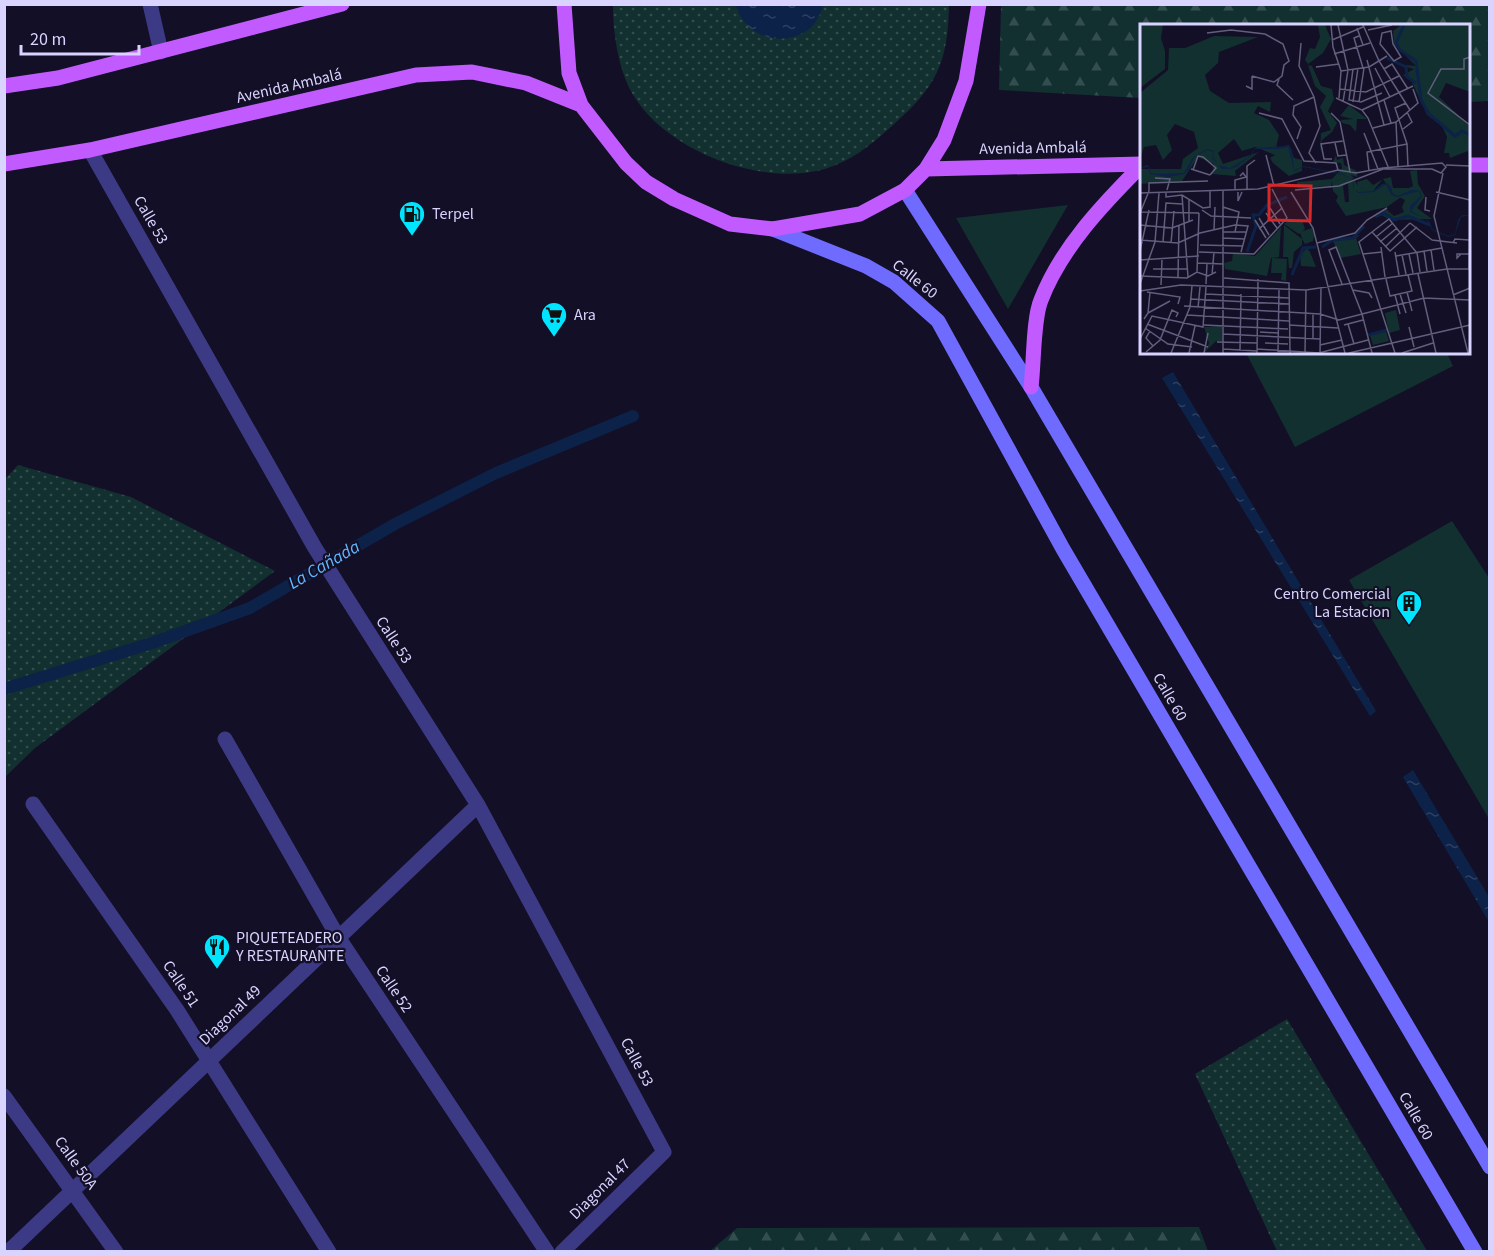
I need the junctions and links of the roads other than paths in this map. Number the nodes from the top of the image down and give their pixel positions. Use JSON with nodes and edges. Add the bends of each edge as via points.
{"nodes":[{"id":1,"x":150,"y":4,"type":"edge"},
{"id":2,"x":342,"y":4,"type":"edge"},
{"id":3,"x":564,"y":4,"type":"edge"},
{"id":4,"x":979,"y":4,"type":"edge"},
{"id":5,"x":161,"y":52,"type":"junction"},
{"id":6,"x":4,"y":86,"type":"edge"},
{"id":7,"x":580,"y":105,"type":"junction"},
{"id":8,"x":90,"y":150,"type":"junction"},
{"id":9,"x":4,"y":164,"type":"edge"},
{"id":10,"x":1140,"y":164,"type":"edge"},
{"id":11,"x":1470,"y":165,"type":"edge"},
{"id":12,"x":1490,"y":165,"type":"edge"},
{"id":13,"x":1140,"y":166,"type":"edge"},
{"id":14,"x":926,"y":169,"type":"junction"},
{"id":15,"x":904,"y":190,"type":"junction"},
{"id":16,"x":773,"y":230,"type":"junction"},
{"id":17,"x":1031,"y":387,"type":"junction"},
{"id":18,"x":225,"y":739,"type":"dead end"},
{"id":19,"x":33,"y":804,"type":"dead end"},
{"id":20,"x":478,"y":805,"type":"junction"},
{"id":21,"x":338,"y":937,"type":"junction"},
{"id":22,"x":209,"y":1060,"type":"junction"},
{"id":23,"x":4,"y":1096,"type":"edge"},
{"id":24,"x":664,"y":1152,"type":"joint"},
{"id":25,"x":1490,"y":1167,"type":"edge"},
{"id":26,"x":73,"y":1189,"type":"junction"},
{"id":27,"x":8,"y":1251,"type":"edge"},
{"id":28,"x":116,"y":1251,"type":"edge"},
{"id":29,"x":329,"y":1251,"type":"edge"},
{"id":30,"x":547,"y":1251,"type":"edge"},
{"id":31,"x":562,"y":1251,"type":"edge"},
{"id":32,"x":1475,"y":1251,"type":"edge"}],
"edges":[{"from":1,"to":5,"type":"street"},
{"from":2,"to":5,"type":"main road"},
{"from":3,"to":7,"type":"main road","via":[[569,73]]},
{"from":4,"to":14,"type":"main road","via":[[966,81],[944,140]]},
{"from":5,"to":6,"type":"main road","via":[[58,78]]},
{"from":7,"to":8,"type":"main road","name":"Avenida Ambalá","via":[[526,83],[472,72],[416,75]]},
{"from":7,"to":16,"type":"main road","via":[[646,182],[730,224]]},
{"from":8,"to":9,"type":"main road","name":"Avenida Ambalá"},
{"from":8,"to":20,"type":"street","name":"Calle 53","via":[[315,548]]},
{"from":10,"to":14,"type":"main road","name":"Avenida Ambalá"},
{"from":11,"to":12,"type":"main road"},
{"from":13,"to":17,"type":"main road","via":[[1097,209],[1040,301]]},
{"from":14,"to":15,"type":"main road"},
{"from":15,"to":16,"type":"main road","via":[[860,214]]},
{"from":15,"to":17,"type":"main road","name":"Calle 60"},
{"from":16,"to":32,"type":"main road","name":"Calle 60","via":[[866,266],[894,282],[938,321],[1062,549]]},
{"from":17,"to":25,"type":"main road","name":"Calle 60"},
{"from":18,"to":21,"type":"street","name":"Calle 52"},
{"from":19,"to":22,"type":"street","name":"Calle 51"},
{"from":20,"to":21,"type":"street","name":"Diagonal 49"},
{"from":20,"to":24,"type":"street","name":"Calle 53"},
{"from":21,"to":22,"type":"street","name":"Diagonal 49"},
{"from":21,"to":30,"type":"street","name":"Calle 52"},
{"from":22,"to":26,"type":"street","name":"Diagonal 49"},
{"from":22,"to":29,"type":"street","name":"Calle 51"},
{"from":23,"to":26,"type":"street","name":"Calle 50A"},
{"from":24,"to":31,"type":"street","name":"Diagonal 47"},
{"from":26,"to":27,"type":"street","name":"Diagonal 49"},
{"from":26,"to":28,"type":"street","name":"Calle 50A"}]}
